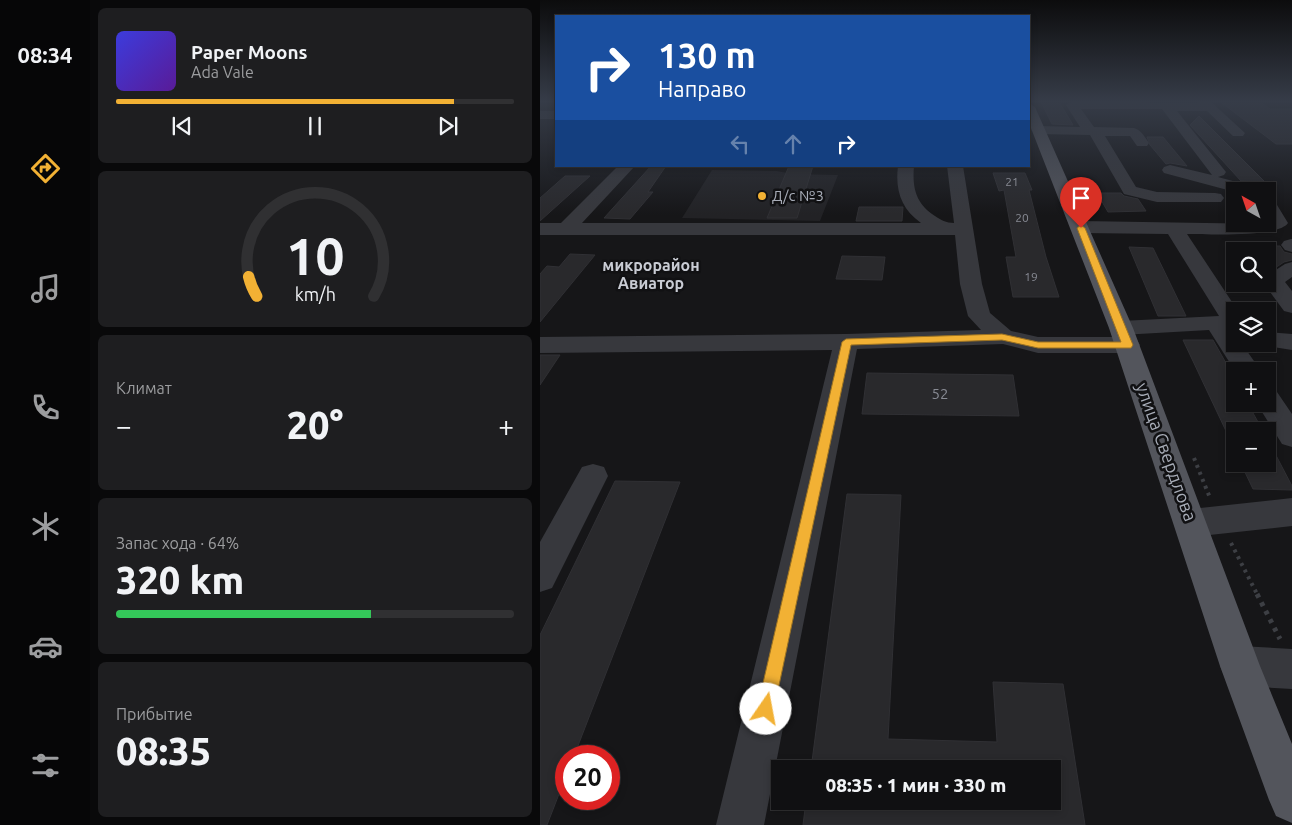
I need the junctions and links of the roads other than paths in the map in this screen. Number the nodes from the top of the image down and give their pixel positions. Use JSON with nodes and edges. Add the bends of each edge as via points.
{"nodes":[{"id":1,"x":1040,"y":138,"type":"edge"},
{"id":2,"x":1097,"y":138,"type":"edge"},
{"id":3,"x":1139,"y":138,"type":"edge"},
{"id":4,"x":1192,"y":138,"type":"edge"},
{"id":5,"x":1142,"y":143,"type":"dead end"},
{"id":6,"x":626,"y":167,"type":"edge"},
{"id":7,"x":906,"y":167,"type":"edge"},
{"id":8,"x":955,"y":167,"type":"edge"},
{"id":9,"x":1170,"y":170,"type":"dead end"},
{"id":10,"x":1218,"y":172,"type":"dead end"},
{"id":11,"x":1226,"y":183,"type":"edge"},
{"id":12,"x":1142,"y":193,"type":"junction"},
{"id":13,"x":1215,"y":198,"type":"dead end"},
{"id":14,"x":1081,"y":228,"type":"junction"},
{"id":15,"x":1226,"y":228,"type":"edge"},
{"id":16,"x":540,"y":229,"type":"edge"},
{"id":17,"x":566,"y":229,"type":"junction"},
{"id":18,"x":953,"y":229,"type":"junction"},
{"id":19,"x":1166,"y":229,"type":"junction"},
{"id":20,"x":1292,"y":268,"type":"edge"},
{"id":21,"x":1292,"y":306,"type":"edge"},
{"id":22,"x":1226,"y":320,"type":"edge"},
{"id":23,"x":1226,"y":323,"type":"edge"},
{"id":24,"x":1124,"y":336,"type":"junction"},
{"id":25,"x":1002,"y":337,"type":"junction"},
{"id":26,"x":1276,"y":341,"type":"edge"},
{"id":27,"x":846,"y":342,"type":"junction"},
{"id":28,"x":1292,"y":342,"type":"edge"},
{"id":29,"x":540,"y":345,"type":"edge"},
{"id":30,"x":1276,"y":411,"type":"edge"},
{"id":31,"x":1292,"y":436,"type":"edge"},
{"id":32,"x":592,"y":476,"type":"dead end"},
{"id":33,"x":1292,"y":512,"type":"edge"},
{"id":34,"x":1192,"y":524,"type":"junction"},
{"id":35,"x":540,"y":576,"type":"edge"},
{"id":36,"x":1240,"y":666,"type":"junction"},
{"id":37,"x":1292,"y":669,"type":"edge"},
{"id":38,"x":1292,"y":800,"type":"edge"},
{"id":39,"x":740,"y":825,"type":"edge"}],
"edges":[{"from":1,"to":14,"type":"main road","name":"улица Свердлова"},
{"from":2,"to":12,"type":"street","via":[[1130,190]]},
{"from":3,"to":5,"type":"street"},
{"from":4,"to":10,"type":"street"},
{"from":6,"to":17,"type":"street"},
{"from":7,"to":18,"type":"street","via":[[906,197],[926,220]]},
{"from":8,"to":18,"type":"street"},
{"from":9,"to":11,"type":"street"},
{"from":12,"to":13,"type":"street","via":[[1158,197]]},
{"from":12,"to":19,"type":"street"},
{"from":14,"to":19,"type":"street"},
{"from":14,"to":24,"type":"main road","name":"улица Свердлова"},
{"from":15,"to":19,"type":"street"},
{"from":16,"to":17,"type":"street"},
{"from":17,"to":18,"type":"street"},
{"from":18,"to":25,"type":"street","via":[[979,316]]},
{"from":19,"to":22,"type":"street"},
{"from":20,"to":21,"type":"street","via":[[1274,281]]},
{"from":23,"to":24,"type":"street"},
{"from":24,"to":25,"type":"street","via":[[1038,345]]},
{"from":24,"to":34,"type":"main road","name":"улица Свердлова"},
{"from":25,"to":27,"type":"street"},
{"from":26,"to":28,"type":"street"},
{"from":27,"to":29,"type":"street"},
{"from":27,"to":39,"type":"street"},
{"from":30,"to":31,"type":"street"},
{"from":32,"to":35,"type":"street"},
{"from":33,"to":34,"type":"street"},
{"from":34,"to":36,"type":"main road","name":"улица Свердлова"},
{"from":36,"to":37,"type":"street"},
{"from":36,"to":38,"type":"main road","name":"улица Свердлова"}]}
